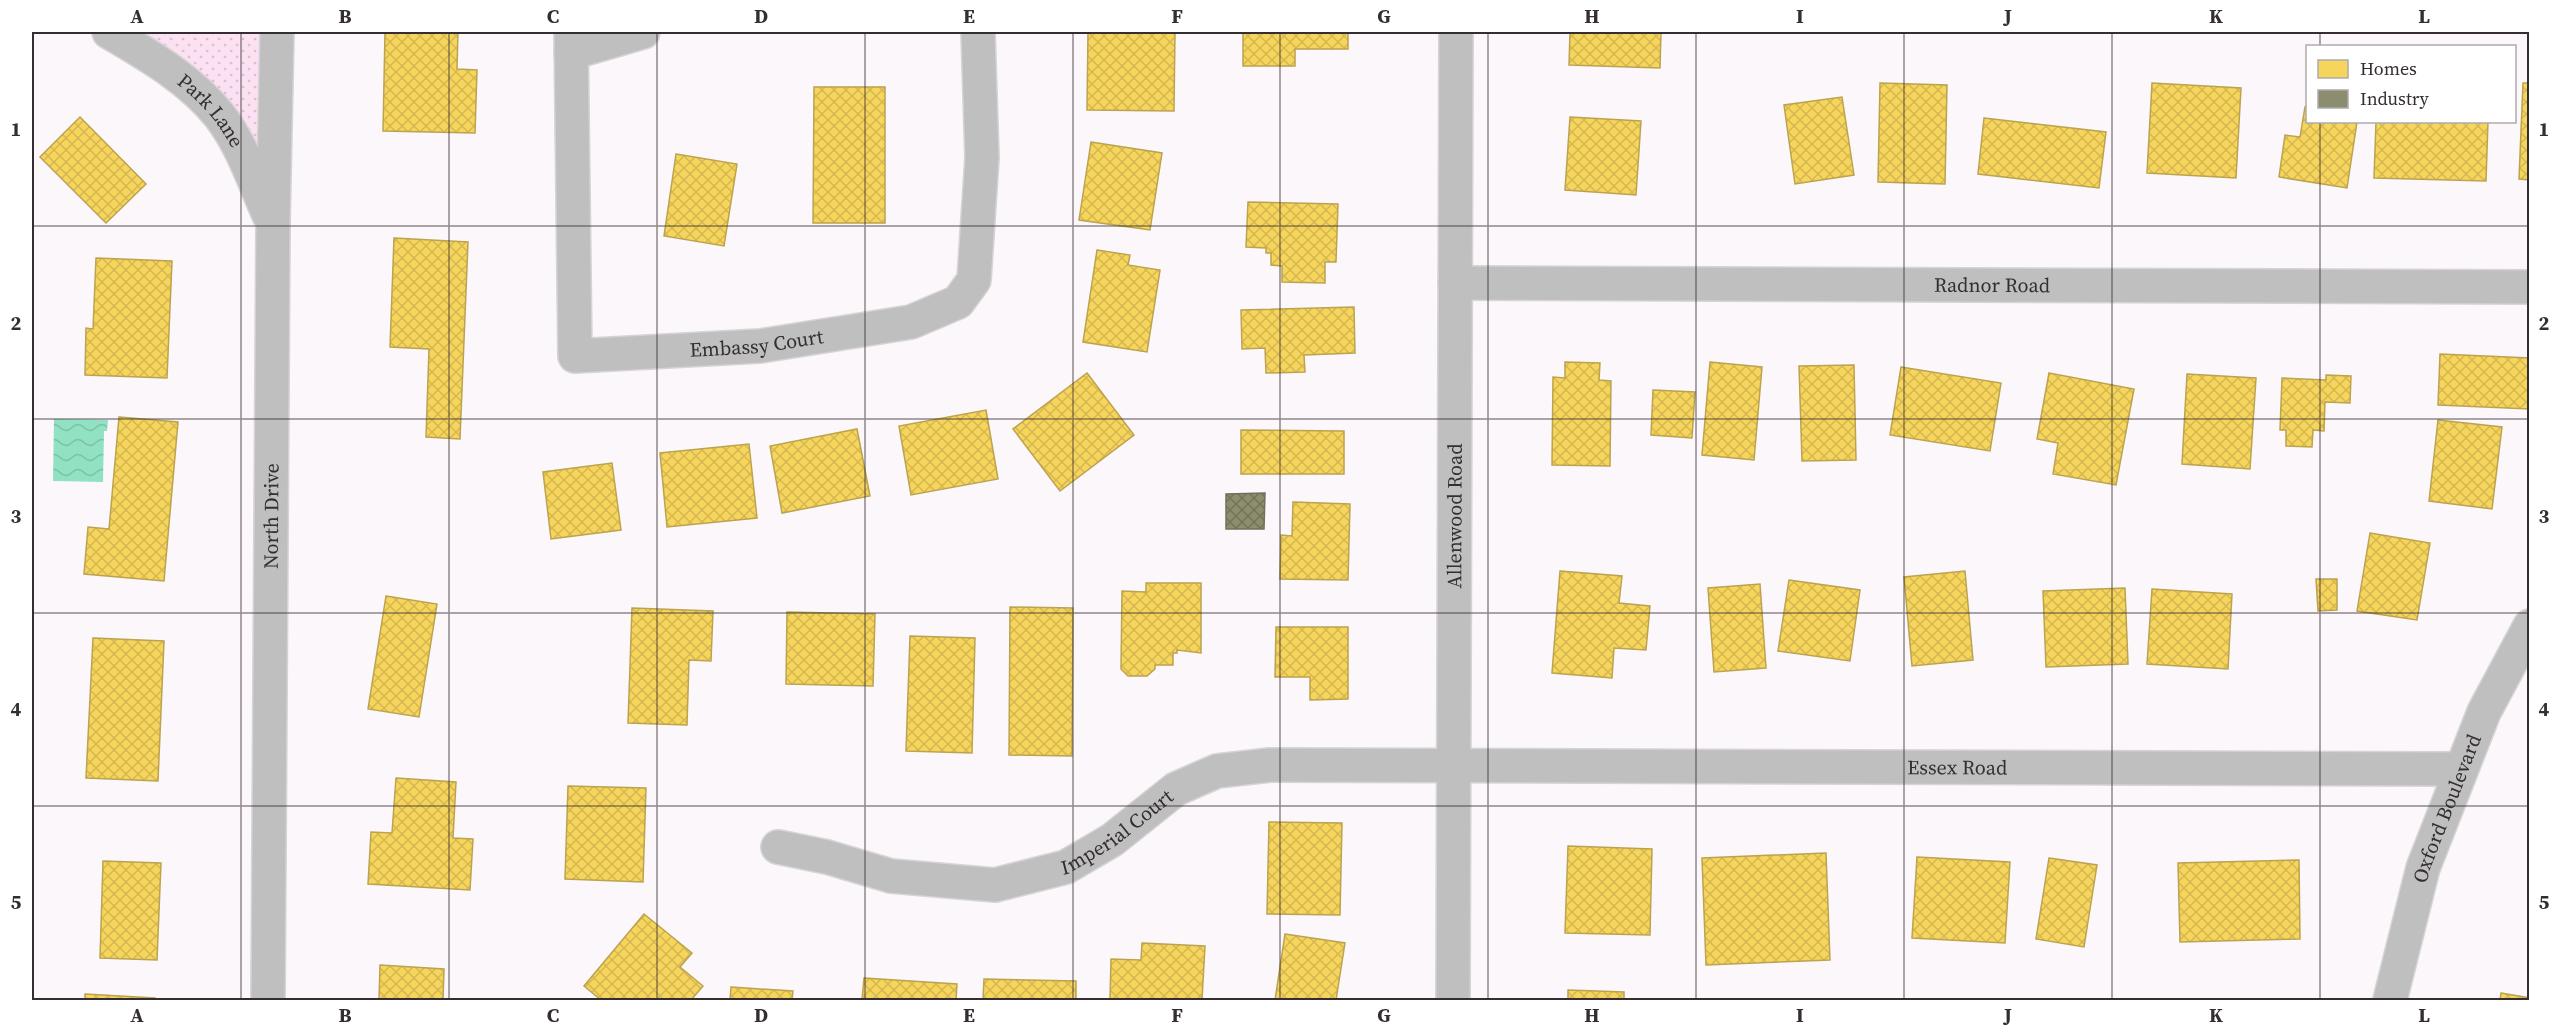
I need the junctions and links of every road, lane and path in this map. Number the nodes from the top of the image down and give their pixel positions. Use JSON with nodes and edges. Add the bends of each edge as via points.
{"nodes":[{"id":1,"x":109,"y":32,"type":"edge"},
{"id":2,"x":277,"y":32,"type":"edge"},
{"id":3,"x":643,"y":32,"type":"edge"},
{"id":4,"x":978,"y":32,"type":"edge"},
{"id":5,"x":1456,"y":32,"type":"edge"},
{"id":6,"x":571,"y":42,"type":"edge"},
{"id":7,"x":273,"y":223,"type":"junction"},
{"id":8,"x":1455,"y":283,"type":"junction"},
{"id":9,"x":2529,"y":287,"type":"edge"},
{"id":10,"x":2529,"y":626,"type":"edge"},
{"id":11,"x":1454,"y":765,"type":"junction"},
{"id":12,"x":2460,"y":769,"type":"junction"},
{"id":13,"x":778,"y":847,"type":"dead end"},
{"id":14,"x":268,"y":1000,"type":"edge"},
{"id":15,"x":1453,"y":1000,"type":"edge"},
{"id":16,"x":2390,"y":1000,"type":"edge"}],
"edges":[{"from":1,"to":7,"type":"street","name":"Park Lane","via":[[198,92],[220,116]]},
{"from":2,"to":7,"type":"street","name":"North Drive"},
{"from":3,"to":6,"type":"street","name":"Embassy Court"},
{"from":4,"to":6,"type":"street","name":"Embassy Court","via":[[982,158],[974,280],[958,302],[911,322],[760,346],[575,356]]},
{"from":5,"to":8,"type":"street","name":"Allenwood Road"},
{"from":7,"to":14,"type":"street","name":"North Drive"},
{"from":8,"to":9,"type":"street","name":"Radnor Road"},
{"from":8,"to":11,"type":"street","name":"Allenwood Road"},
{"from":10,"to":12,"type":"street","name":"Oxford Boulevard","via":[[2484,712]]},
{"from":11,"to":12,"type":"street","name":"Essex Road"},
{"from":11,"to":13,"type":"street","name":"Imperial Court","via":[[1270,765],[1217,771],[1176,789],[1112,840],[1066,867],[995,885],[891,876]]},
{"from":11,"to":15,"type":"street","name":"Allenwood Road"},
{"from":12,"to":16,"type":"street","name":"Oxford Boulevard","via":[[2423,868]]}]}
